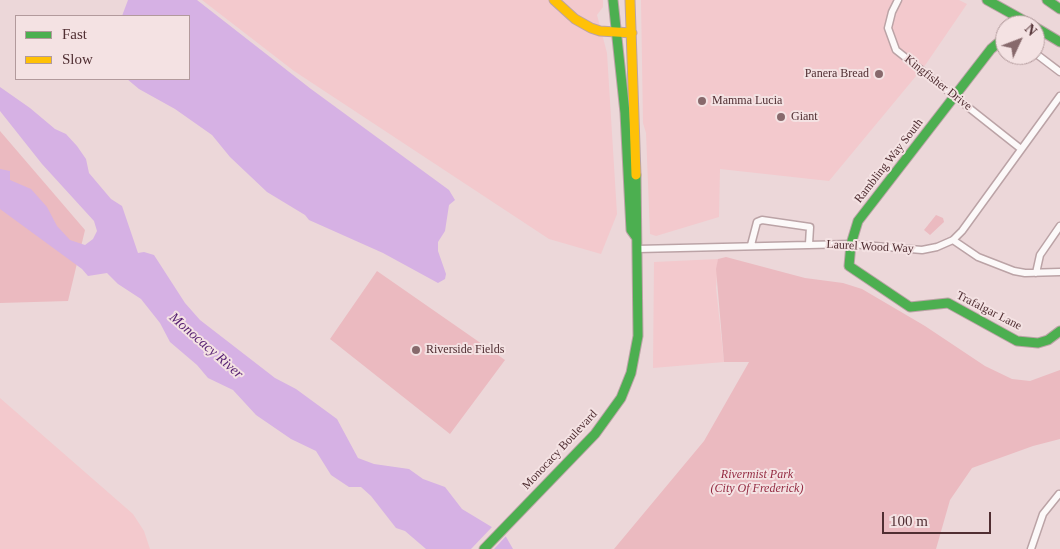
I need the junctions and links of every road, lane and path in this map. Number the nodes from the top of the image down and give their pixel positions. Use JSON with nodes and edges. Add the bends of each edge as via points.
{"nodes":[{"id":1,"x":554,"y":0,"type":"edge"},
{"id":2,"x":613,"y":0,"type":"edge"},
{"id":3,"x":630,"y":0,"type":"edge"},
{"id":4,"x":898,"y":0,"type":"edge"},
{"id":5,"x":988,"y":0,"type":"edge"},
{"id":6,"x":1046,"y":0,"type":"edge"},
{"id":7,"x":1060,"y":9,"type":"edge"},
{"id":8,"x":1014,"y":15,"type":"edge"},
{"id":9,"x":616,"y":32,"type":"junction"},
{"id":10,"x":632,"y":33,"type":"junction"},
{"id":11,"x":1045,"y":33,"type":"edge"},
{"id":12,"x":1060,"y":42,"type":"edge"},
{"id":13,"x":995,"y":46,"type":"edge"},
{"id":14,"x":1045,"y":61,"type":"edge"},
{"id":15,"x":1060,"y":72,"type":"edge"},
{"id":16,"x":1060,"y":96,"type":"edge"},
{"id":17,"x":954,"y":97,"type":"junction"},
{"id":18,"x":1022,"y":149,"type":"junction"},
{"id":19,"x":1060,"y":226,"type":"edge"},
{"id":20,"x":636,"y":237,"type":"junction"},
{"id":21,"x":953,"y":240,"type":"junction"},
{"id":22,"x":809,"y":244,"type":"junction"},
{"id":23,"x":851,"y":244,"type":"junction"},
{"id":24,"x":751,"y":245,"type":"junction"},
{"id":25,"x":637,"y":249,"type":"junction"},
{"id":26,"x":1036,"y":272,"type":"junction"},
{"id":27,"x":1060,"y":272,"type":"edge"},
{"id":28,"x":1060,"y":331,"type":"edge"},
{"id":29,"x":1059,"y":494,"type":"edge"},
{"id":30,"x":484,"y":549,"type":"edge"},
{"id":31,"x":1031,"y":549,"type":"edge"}],
"edges":[{"from":1,"to":9,"type":"main road","via":[[586,26]]},
{"from":2,"to":9,"type":"main road","name":"Monocacy Boulevard"},
{"from":3,"to":10,"type":"main road","name":"Monocacy Boulevard"},
{"from":4,"to":17,"type":"street","name":"Kingfisher Drive","via":[[888,28],[893,46]]},
{"from":5,"to":8,"type":"main road"},
{"from":6,"to":7,"type":"main road"},
{"from":9,"to":10,"type":"main road"},
{"from":9,"to":20,"type":"main road","name":"Monocacy Boulevard","via":[[631,230]]},
{"from":10,"to":20,"type":"main road","name":"Monocacy Boulevard"},
{"from":11,"to":12,"type":"main road"},
{"from":13,"to":17,"type":"main road","name":"Rambling Way South"},
{"from":14,"to":15,"type":"street"},
{"from":16,"to":18,"type":"street"},
{"from":17,"to":18,"type":"street","name":"Kingfisher Drive"},
{"from":17,"to":23,"type":"main road","name":"Rambling Way South","via":[[862,215]]},
{"from":18,"to":21,"type":"street"},
{"from":19,"to":26,"type":"street","via":[[1040,255]]},
{"from":20,"to":25,"type":"main road","name":"Monocacy Boulevard"},
{"from":21,"to":23,"type":"street","name":"Laurel Wood Way","via":[[922,250]]},
{"from":21,"to":26,"type":"street","via":[[988,263],[1014,271]]},
{"from":22,"to":23,"type":"street","name":"Laurel Wood Way"},
{"from":22,"to":24,"type":"street","name":"Laurel Wood Way"},
{"from":22,"to":24,"type":"street","via":[[810,227],[762,220],[757,222]]},
{"from":23,"to":28,"type":"main road","name":"Trafalgar Lane","via":[[851,269],[910,307],[948,303],[1026,343],[1048,340]]},
{"from":24,"to":25,"type":"street","name":"Laurel Wood Way"},
{"from":25,"to":30,"type":"main road","name":"Monocacy Boulevard","via":[[638,336],[631,373],[621,398],[606,420]]},
{"from":26,"to":27,"type":"street"},
{"from":29,"to":31,"type":"street","via":[[1043,514]]}]}
